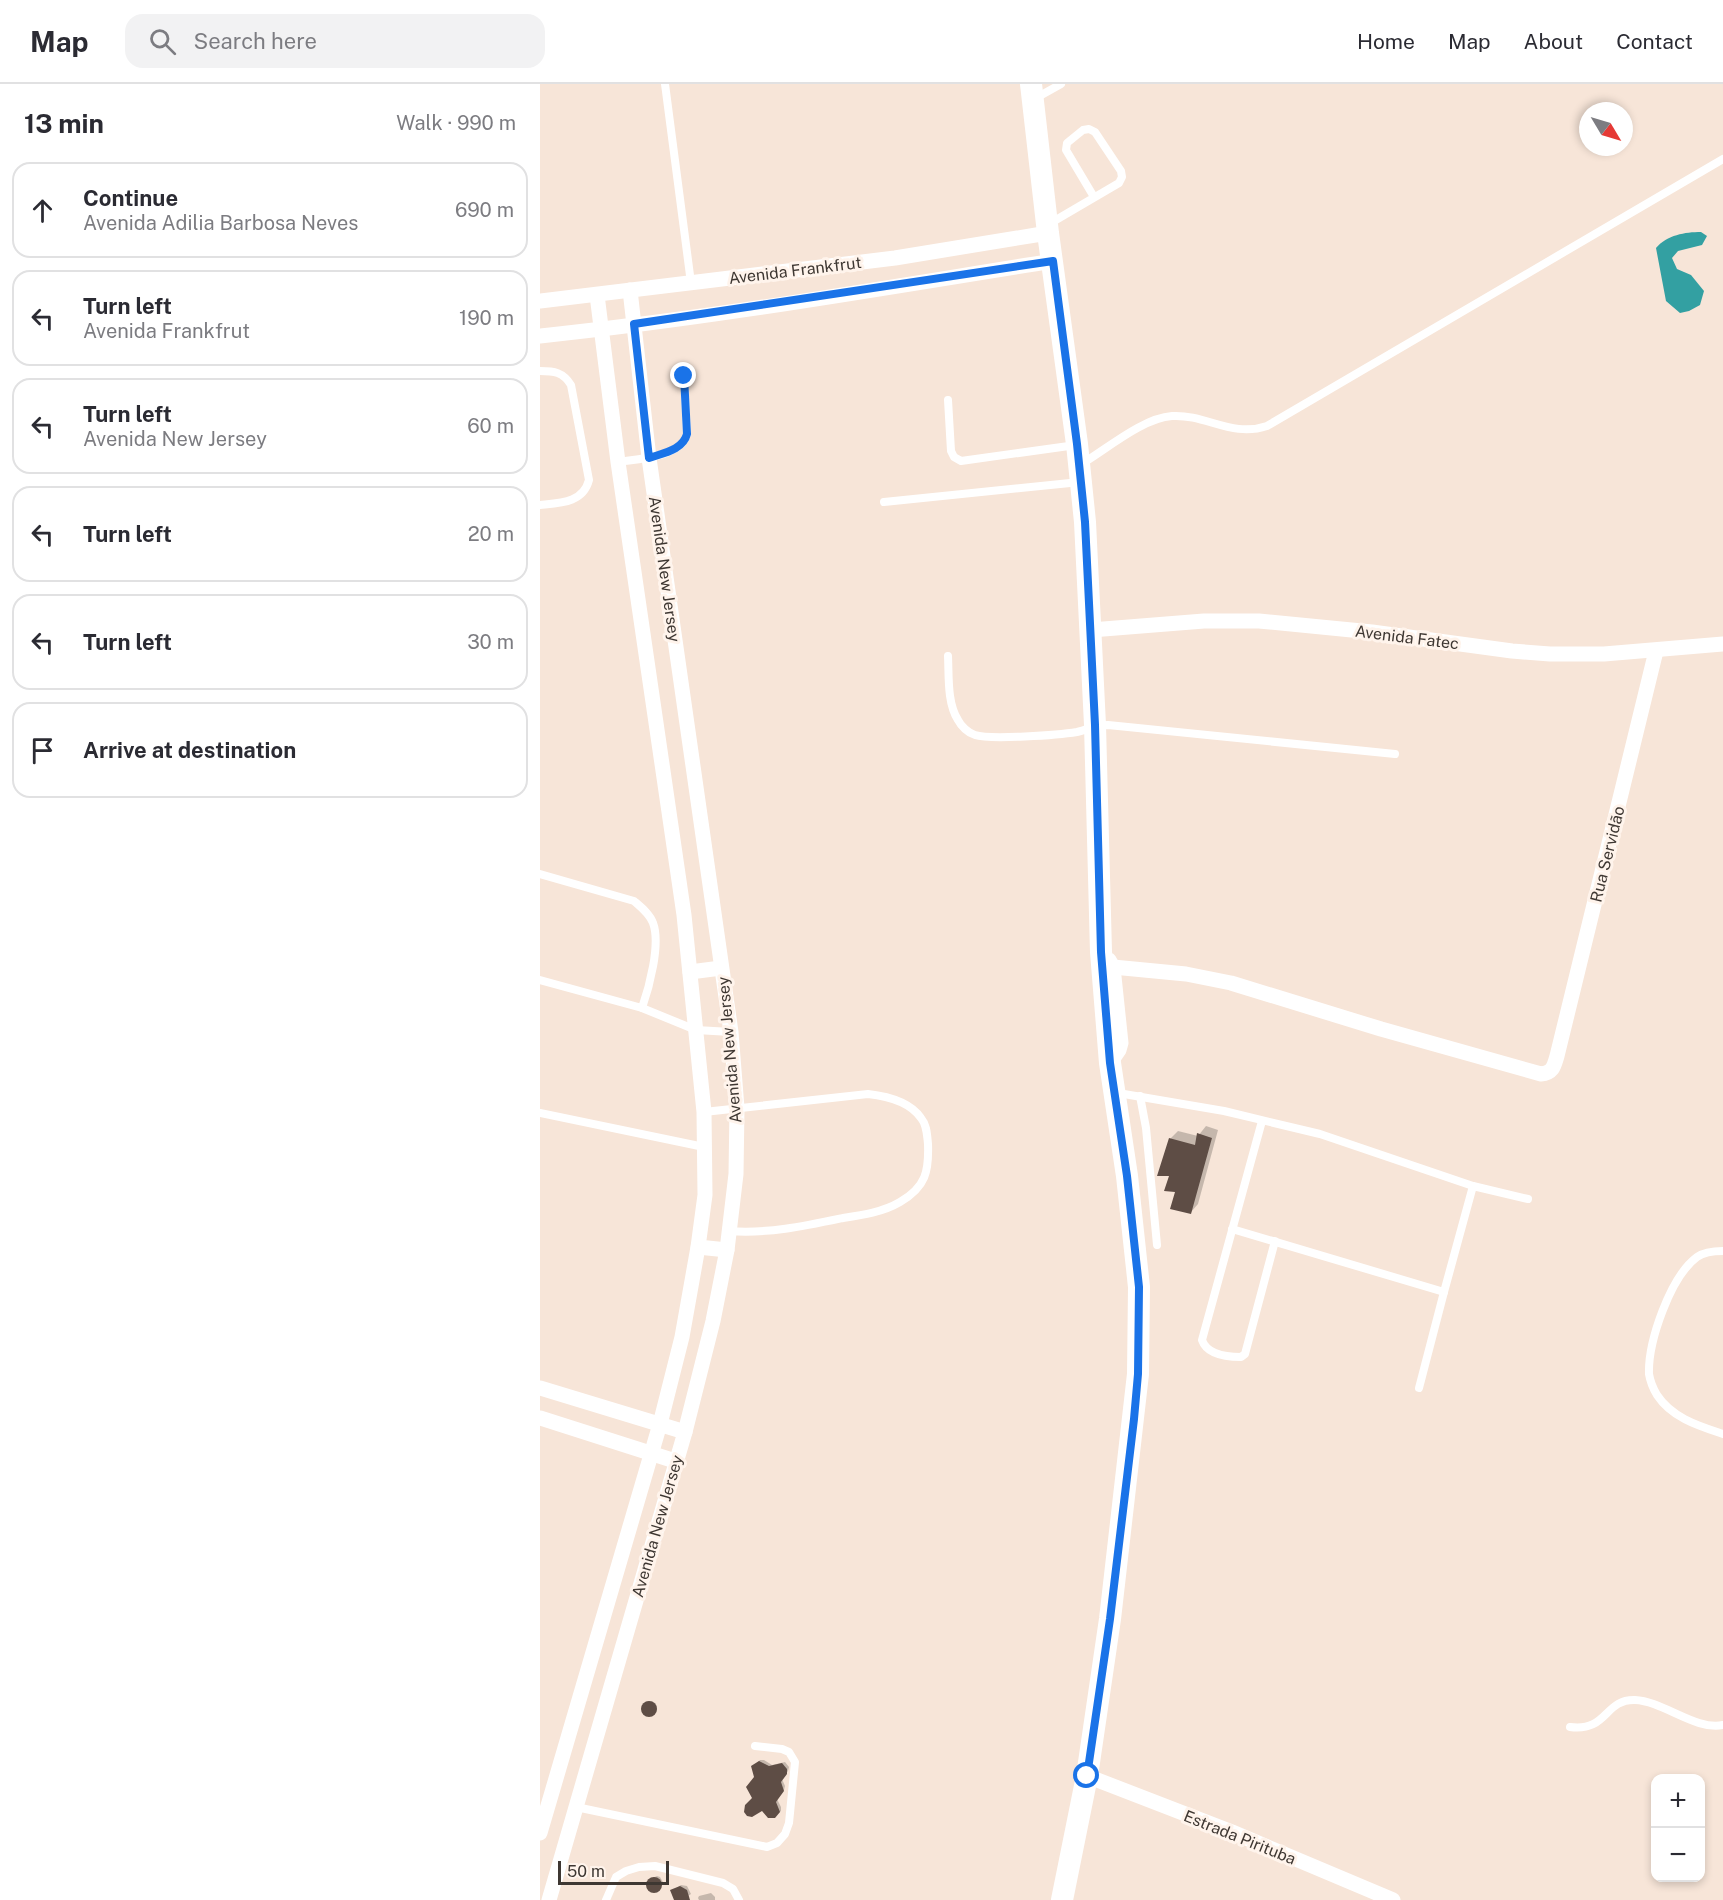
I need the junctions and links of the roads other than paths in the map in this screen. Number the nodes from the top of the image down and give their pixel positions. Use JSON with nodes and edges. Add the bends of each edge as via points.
{"nodes":[{"id":1,"x":665,"y":84,"type":"edge"},
{"id":2,"x":1062,"y":84,"type":"edge"},
{"id":3,"x":1031,"y":92,"type":"edge"},
{"id":4,"x":1723,"y":159,"type":"edge"},
{"id":5,"x":1094,"y":197,"type":"junction"},
{"id":6,"x":1048,"y":229,"type":"junction"},
{"id":7,"x":895,"y":258,"type":"junction"},
{"id":8,"x":1053,"y":261,"type":"junction"},
{"id":9,"x":691,"y":282,"type":"junction"},
{"id":10,"x":898,"y":286,"type":"junction"},
{"id":11,"x":630,"y":290,"type":"junction"},
{"id":12,"x":597,"y":295,"type":"junction"},
{"id":13,"x":540,"y":301,"type":"edge"},
{"id":14,"x":634,"y":324,"type":"junction"},
{"id":15,"x":601,"y":329,"type":"junction"},
{"id":16,"x":540,"y":336,"type":"edge"},
{"id":17,"x":540,"y":371,"type":"edge"},
{"id":18,"x":684,"y":376,"type":"dead end"},
{"id":19,"x":948,"y":400,"type":"dead end"},
{"id":20,"x":649,"y":458,"type":"junction"},
{"id":21,"x":618,"y":462,"type":"junction"},
{"id":22,"x":1079,"y":464,"type":"junction"},
{"id":23,"x":884,"y":502,"type":"dead end"},
{"id":24,"x":540,"y":505,"type":"edge"},
{"id":25,"x":1091,"y":630,"type":"junction"},
{"id":26,"x":1723,"y":644,"type":"edge"},
{"id":27,"x":1656,"y":651,"type":"junction"},
{"id":28,"x":948,"y":656,"type":"dead end"},
{"id":29,"x":1095,"y":725,"type":"junction"},
{"id":30,"x":1395,"y":754,"type":"dead end"},
{"id":31,"x":540,"y":874,"type":"edge"},
{"id":32,"x":712,"y":912,"type":"junction"},
{"id":33,"x":684,"y":915,"type":"junction"},
{"id":34,"x":1107,"y":960,"type":"junction"},
{"id":35,"x":721,"y":968,"type":"junction"},
{"id":36,"x":690,"y":972,"type":"junction"},
{"id":37,"x":540,"y":980,"type":"edge"},
{"id":38,"x":642,"y":1008,"type":"junction"},
{"id":39,"x":696,"y":1030,"type":"junction"},
{"id":40,"x":730,"y":1032,"type":"junction"},
{"id":41,"x":1113,"y":1092,"type":"junction"},
{"id":42,"x":1140,"y":1096,"type":"junction"},
{"id":43,"x":737,"y":1108,"type":"junction"},
{"id":44,"x":704,"y":1112,"type":"junction"},
{"id":45,"x":540,"y":1113,"type":"edge"},
{"id":46,"x":1262,"y":1120,"type":"junction"},
{"id":47,"x":704,"y":1147,"type":"junction"},
{"id":48,"x":1473,"y":1186,"type":"junction"},
{"id":49,"x":1528,"y":1199,"type":"dead end"},
{"id":50,"x":1232,"y":1229,"type":"junction"},
{"id":51,"x":729,"y":1231,"type":"junction"},
{"id":52,"x":1275,"y":1241,"type":"junction"},
{"id":53,"x":1157,"y":1245,"type":"dead end"},
{"id":54,"x":698,"y":1247,"type":"junction"},
{"id":55,"x":727,"y":1250,"type":"junction"},
{"id":56,"x":1723,"y":1251,"type":"edge"},
{"id":57,"x":1444,"y":1292,"type":"junction"},
{"id":58,"x":540,"y":1388,"type":"edge"},
{"id":59,"x":1419,"y":1388,"type":"dead end"},
{"id":60,"x":540,"y":1418,"type":"edge"},
{"id":61,"x":660,"y":1424,"type":"junction"},
{"id":62,"x":685,"y":1432,"type":"junction"},
{"id":63,"x":1723,"y":1434,"type":"edge"},
{"id":64,"x":650,"y":1453,"type":"junction"},
{"id":65,"x":675,"y":1461,"type":"junction"},
{"id":66,"x":1723,"y":1725,"type":"edge"},
{"id":67,"x":1570,"y":1727,"type":"dead end"},
{"id":68,"x":755,"y":1746,"type":"dead end"},
{"id":69,"x":1087,"y":1776,"type":"junction"},
{"id":70,"x":554,"y":1786,"type":"junction"},
{"id":71,"x":580,"y":1792,"type":"junction"},
{"id":72,"x":576,"y":1807,"type":"junction"},
{"id":73,"x":540,"y":1833,"type":"edge"},
{"id":74,"x":549,"y":1900,"type":"edge"},
{"id":75,"x":606,"y":1900,"type":"edge"},
{"id":76,"x":739,"y":1900,"type":"edge"},
{"id":77,"x":1062,"y":1900,"type":"edge"},
{"id":78,"x":1393,"y":1900,"type":"edge"}],
"edges":[{"from":1,"to":9,"type":"lane"},
{"from":2,"to":3,"type":"lane"},
{"from":3,"to":6,"type":"street"},
{"from":4,"to":22,"type":"lane","via":[[1267,426],[1238,429],[1185,417],[1164,417]]},
{"from":5,"to":5,"type":"lane","via":[[1119,183],[1122,177],[1095,132],[1089,129],[1067,143],[1066,150]]},
{"from":5,"to":6,"type":"lane"},
{"from":6,"to":7,"type":"street","name":"Avenida Frankfrut"},
{"from":6,"to":8,"type":"street"},
{"from":7,"to":9,"type":"street","name":"Avenida Frankfrut"},
{"from":7,"to":10,"type":"street"},
{"from":8,"to":10,"type":"street","name":"Avenida Frankfrut"},
{"from":8,"to":22,"type":"street"},
{"from":9,"to":11,"type":"street","name":"Avenida Frankfrut"},
{"from":10,"to":14,"type":"street","name":"Avenida Frankfrut"},
{"from":11,"to":12,"type":"street","name":"Avenida Frankfrut"},
{"from":11,"to":14,"type":"street","name":"Avenida New Jersey"},
{"from":12,"to":13,"type":"street","name":"Avenida Frankfrut"},
{"from":12,"to":15,"type":"street","name":"Avenida New Jersey"},
{"from":14,"to":15,"type":"street","name":"Avenida Frankfrut"},
{"from":14,"to":20,"type":"street","name":"Avenida New Jersey"},
{"from":15,"to":16,"type":"street","name":"Avenida Frankfrut"},
{"from":15,"to":21,"type":"street","name":"Avenida New Jersey"},
{"from":17,"to":24,"type":"lane","via":[[560,374],[571,385],[589,480],[576,498]]},
{"from":18,"to":20,"type":"lane","via":[[686,441]]},
{"from":19,"to":22,"type":"lane","via":[[954,458]]},
{"from":20,"to":21,"type":"lane"},
{"from":20,"to":32,"type":"street","name":"Avenida New Jersey"},
{"from":21,"to":33,"type":"street","name":"Avenida New Jersey"},
{"from":22,"to":23,"type":"lane"},
{"from":22,"to":25,"type":"street"},
{"from":25,"to":27,"type":"street","name":"Avenida Fatec","via":[[1259,621],[1550,654]]},
{"from":25,"to":29,"type":"street"},
{"from":26,"to":27,"type":"street","name":"Avenida Fatec"},
{"from":27,"to":34,"type":"street","name":"Rua Servidão","via":[[1557,1056],[1548,1073],[1381,1029],[1231,982]]},
{"from":28,"to":29,"type":"lane","via":[[951,703],[956,719],[972,735],[1077,732]]},
{"from":29,"to":30,"type":"lane"},
{"from":29,"to":34,"type":"street"},
{"from":31,"to":38,"type":"lane","via":[[634,901],[645,911],[653,923],[655,939],[653,969]]},
{"from":32,"to":33,"type":"street"},
{"from":32,"to":35,"type":"street","name":"Avenida New Jersey"},
{"from":33,"to":36,"type":"street","name":"Avenida New Jersey"},
{"from":34,"to":41,"type":"street"},
{"from":35,"to":36,"type":"street"},
{"from":35,"to":40,"type":"street","name":"Avenida New Jersey"},
{"from":36,"to":39,"type":"street","name":"Avenida New Jersey"},
{"from":37,"to":38,"type":"lane"},
{"from":38,"to":39,"type":"lane"},
{"from":39,"to":40,"type":"lane"},
{"from":39,"to":44,"type":"street","name":"Avenida New Jersey"},
{"from":40,"to":43,"type":"street","name":"Avenida New Jersey"},
{"from":41,"to":42,"type":"lane"},
{"from":41,"to":69,"type":"street","via":[[1139,1287],[1138,1374],[1110,1619]]},
{"from":42,"to":46,"type":"lane"},
{"from":42,"to":53,"type":"lane"},
{"from":43,"to":44,"type":"lane"},
{"from":43,"to":51,"type":"street","name":"Avenida New Jersey","via":[[736,1174]]},
{"from":43,"to":51,"type":"lane","via":[[854,1095],[883,1096],[908,1106],[921,1118],[928,1164],[924,1179],[909,1197],[878,1212],[785,1230]]},
{"from":44,"to":47,"type":"street","name":"Avenida New Jersey"},
{"from":45,"to":47,"type":"lane"},
{"from":46,"to":48,"type":"lane","via":[[1320,1134]]},
{"from":46,"to":50,"type":"lane"},
{"from":47,"to":54,"type":"street","name":"Avenida New Jersey","via":[[705,1195]]},
{"from":48,"to":49,"type":"lane"},
{"from":48,"to":57,"type":"lane"},
{"from":50,"to":52,"type":"lane"},
{"from":50,"to":52,"type":"lane","via":[[1202,1340],[1213,1353],[1241,1357],[1245,1354]]},
{"from":51,"to":55,"type":"street","name":"Avenida New Jersey"},
{"from":52,"to":57,"type":"lane"},
{"from":54,"to":55,"type":"street"},
{"from":54,"to":61,"type":"street","name":"Avenida New Jersey","via":[[682,1337]]},
{"from":55,"to":62,"type":"street","name":"Avenida New Jersey"},
{"from":56,"to":63,"type":"lane","via":[[1697,1257],[1679,1278],[1663,1308],[1649,1377],[1657,1395],[1672,1412]]},
{"from":57,"to":59,"type":"lane"},
{"from":58,"to":61,"type":"street"},
{"from":60,"to":64,"type":"street"},
{"from":61,"to":62,"type":"street"},
{"from":61,"to":64,"type":"street","name":"Avenida New Jersey"},
{"from":62,"to":65,"type":"street","name":"Avenida New Jersey"},
{"from":64,"to":65,"type":"street"},
{"from":64,"to":70,"type":"street","name":"Avenida New Jersey"},
{"from":65,"to":71,"type":"street","name":"Avenida New Jersey"},
{"from":66,"to":67,"type":"lane","via":[[1704,1724],[1635,1700],[1613,1707],[1595,1725]]},
{"from":68,"to":72,"type":"lane","via":[[782,1749],[795,1762],[789,1823],[777,1843],[767,1846]]},
{"from":69,"to":77,"type":"street"},
{"from":69,"to":78,"type":"street","name":"Estrada Pirituba"},
{"from":70,"to":71,"type":"street"},
{"from":70,"to":73,"type":"street","name":"Avenida New Jersey"},
{"from":71,"to":72,"type":"street","name":"Avenida New Jersey"},
{"from":72,"to":74,"type":"street","name":"Avenida New Jersey"},
{"from":75,"to":76,"type":"lane","via":[[616,1877],[639,1867],[655,1866],[723,1883],[733,1889]]}]}
